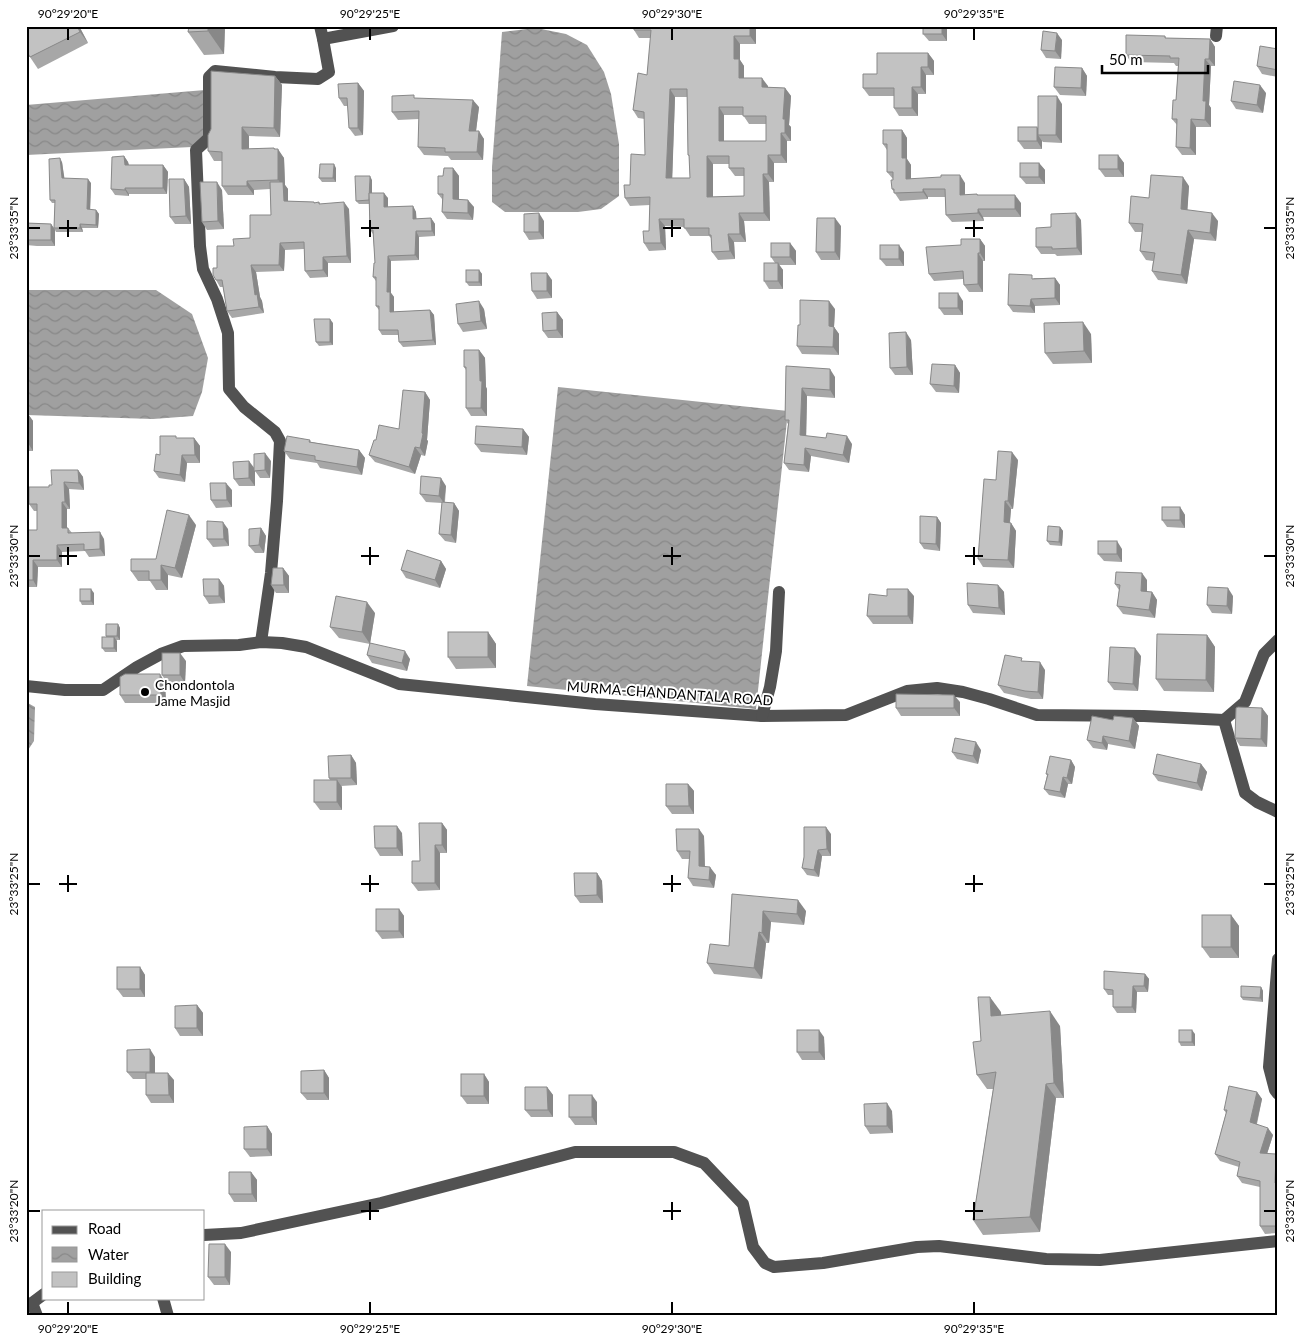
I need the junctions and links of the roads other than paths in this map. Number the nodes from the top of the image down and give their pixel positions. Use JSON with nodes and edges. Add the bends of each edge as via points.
{"nodes":[{"id":1,"x":320,"y":26,"type":"edge"},
{"id":2,"x":393,"y":26,"type":"edge"},
{"id":3,"x":323,"y":39,"type":"junction"},
{"id":4,"x":779,"y":592,"type":"dead end"},
{"id":5,"x":1278,"y":640,"type":"edge"},
{"id":6,"x":261,"y":642,"type":"junction"},
{"id":7,"x":26,"y":686,"type":"edge"},
{"id":8,"x":762,"y":716,"type":"junction"},
{"id":9,"x":1224,"y":720,"type":"junction"},
{"id":10,"x":1278,"y":812,"type":"edge"},
{"id":11,"x":1278,"y":959,"type":"edge"},
{"id":12,"x":1278,"y":1094,"type":"edge"},
{"id":13,"x":205,"y":1235,"type":"edge"},
{"id":14,"x":1278,"y":1240,"type":"edge"},
{"id":15,"x":42,"y":1295,"type":"edge"},
{"id":16,"x":164,"y":1300,"type":"edge"},
{"id":17,"x":29,"y":1304,"type":"edge"},
{"id":18,"x":36,"y":1316,"type":"edge"},
{"id":19,"x":168,"y":1316,"type":"edge"}],
"edges":[{"from":1,"to":3,"type":"street"},
{"from":2,"to":3,"type":"street"},
{"from":3,"to":6,"type":"street","via":[[328,72],[318,79],[215,71],[208,77],[209,138],[196,150],[203,269],[228,333],[229,389],[244,407],[275,432],[280,441],[272,564]]},
{"from":4,"to":8,"type":"street","via":[[776,651]]},
{"from":5,"to":9,"type":"street","via":[[1264,654],[1245,702]]},
{"from":6,"to":7,"type":"street","name":"MURMA-CHANDANTALA ROAD","via":[[183,646],[137,667],[104,690]]},
{"from":6,"to":8,"type":"street","name":"MURMA-CHANDANTALA ROAD","via":[[306,647],[398,684],[595,704]]},
{"from":8,"to":9,"type":"street","name":"MURMA-CHANDANTALA ROAD","via":[[846,715],[907,691],[937,688],[981,696],[1037,715]]},
{"from":9,"to":10,"type":"street","via":[[1245,793]]},
{"from":11,"to":12,"type":"street","via":[[1269,1068]]},
{"from":13,"to":14,"type":"street","via":[[241,1233],[381,1203],[575,1152],[674,1152],[704,1162],[743,1204],[753,1247],[765,1264],[774,1267],[823,1263],[917,1247],[939,1246],[1046,1259],[1100,1260]]},
{"from":15,"to":17,"type":"street"},
{"from":16,"to":19,"type":"street"},
{"from":17,"to":18,"type":"street"}]}
